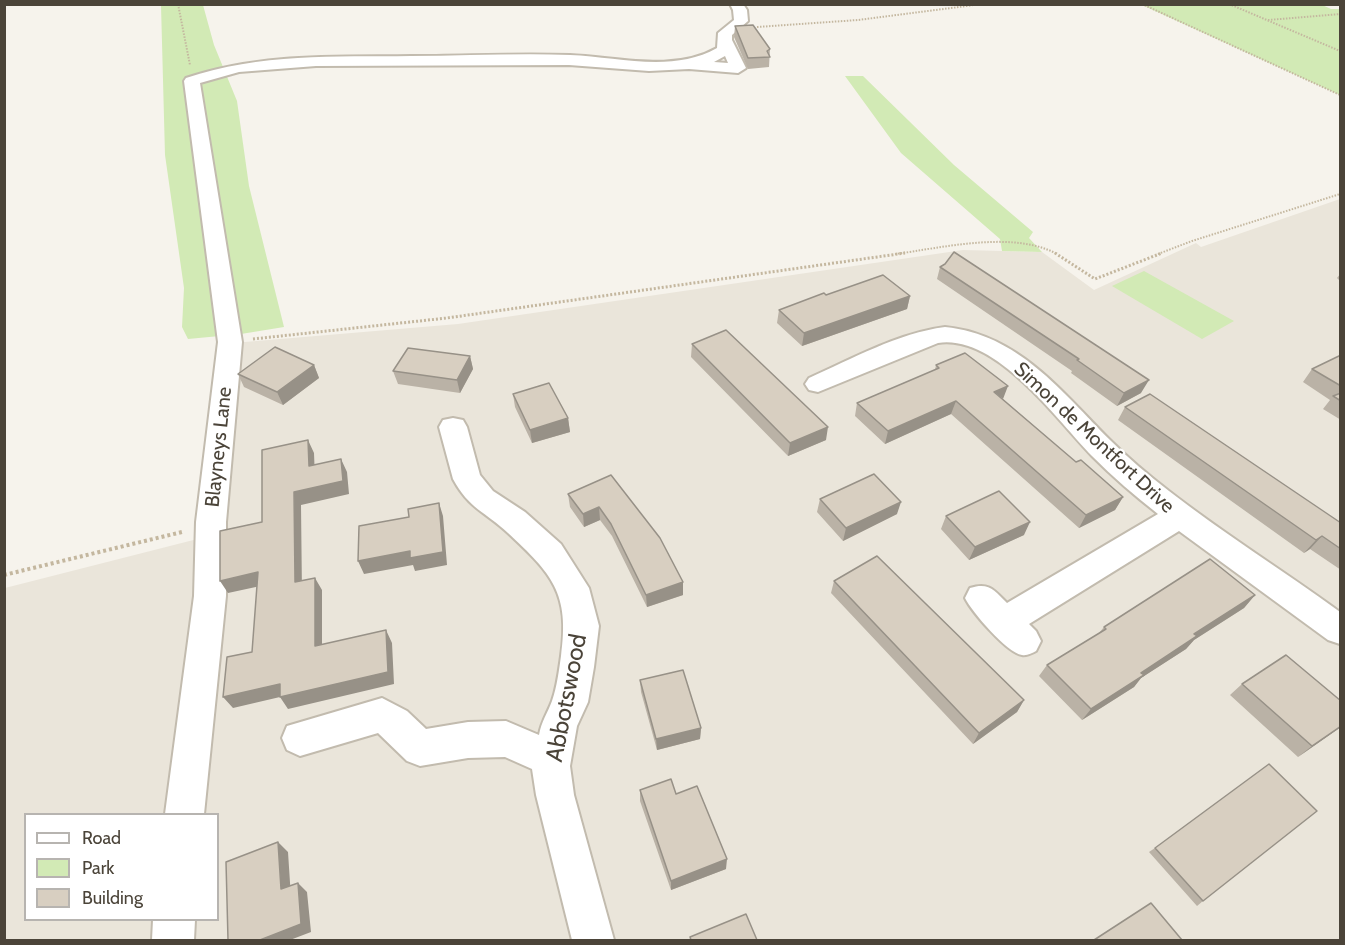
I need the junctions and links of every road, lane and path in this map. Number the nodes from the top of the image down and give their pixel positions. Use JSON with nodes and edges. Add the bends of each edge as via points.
{"nodes":[{"id":1,"x":178,"y":4,"type":"edge"},
{"id":2,"x":736,"y":4,"type":"edge"},
{"id":3,"x":982,"y":4,"type":"edge"},
{"id":4,"x":1142,"y":4,"type":"edge"},
{"id":5,"x":1229,"y":4,"type":"edge"},
{"id":6,"x":1337,"y":4,"type":"edge"},
{"id":7,"x":1341,"y":6,"type":"edge"},
{"id":8,"x":1341,"y":14,"type":"edge"},
{"id":9,"x":1268,"y":20,"type":"junction"},
{"id":10,"x":728,"y":34,"type":"junction"},
{"id":11,"x":1341,"y":51,"type":"edge"},
{"id":12,"x":678,"y":65,"type":"junction"},
{"id":13,"x":192,"y":81,"type":"junction"},
{"id":14,"x":1341,"y":95,"type":"edge"},
{"id":15,"x":1341,"y":194,"type":"edge"},
{"id":16,"x":230,"y":342,"type":"junction"},
{"id":17,"x":818,"y":383,"type":"dead end"},
{"id":18,"x":453,"y":427,"type":"dead end"},
{"id":19,"x":1179,"y":516,"type":"junction"},
{"id":20,"x":211,"y":522,"type":"junction"},
{"id":21,"x":4,"y":576,"type":"edge"},
{"id":22,"x":981,"y":598,"type":"dead end"},
{"id":23,"x":1341,"y":630,"type":"edge"},
{"id":24,"x":300,"y":738,"type":"dead end"},
{"id":25,"x":553,"y":759,"type":"junction"},
{"id":26,"x":184,"y":813,"type":"edge"},
{"id":27,"x":174,"y":921,"type":"edge"},
{"id":28,"x":173,"y":940,"type":"edge"},
{"id":29,"x":593,"y":940,"type":"edge"}],
"edges":[{"from":1,"to":13,"type":"path"},
{"from":2,"to":10,"type":"street","via":[[741,21]]},
{"from":3,"to":10,"type":"path"},
{"from":4,"to":14,"type":"path"},
{"from":5,"to":9,"type":"path"},
{"from":6,"to":7,"type":"path"},
{"from":8,"to":9,"type":"path"},
{"from":9,"to":11,"type":"path"},
{"from":10,"to":12,"type":"street","via":[[724,50],[716,58]]},
{"from":10,"to":12,"type":"street","via":[[738,68]]},
{"from":12,"to":13,"type":"street","via":[[570,60],[345,61],[242,66]]},
{"from":13,"to":16,"type":"street","name":"Blayneys Lane"},
{"from":15,"to":16,"type":"path","via":[[1192,240],[1095,279],[1037,245],[961,245],[447,318]]},
{"from":16,"to":20,"type":"street","name":"Blayneys Lane"},
{"from":17,"to":19,"type":"street","name":"Simon de Montfort Drive","via":[[920,340],[944,325],[1003,354],[1023,369],[1129,475]]},
{"from":18,"to":25,"type":"street","name":"Abbotswood","via":[[467,479],[483,499],[514,520],[550,554],[573,588],[582,626],[578,667],[570,702],[559,725]]},
{"from":19,"to":22,"type":"street","name":"Simon de Montfort Drive","via":[[1015,631]]},
{"from":19,"to":23,"type":"street","name":"Simon de Montfort Drive"},
{"from":20,"to":21,"type":"path","via":[[193,530]]},
{"from":20,"to":26,"type":"street","name":"Blayneys Lane","via":[[210,596]]},
{"from":24,"to":25,"type":"street","via":[[382,715],[420,748],[506,739]]},
{"from":25,"to":29,"type":"street","name":"Abbotswood","via":[[555,795]]},
{"from":27,"to":28,"type":"street"}]}
